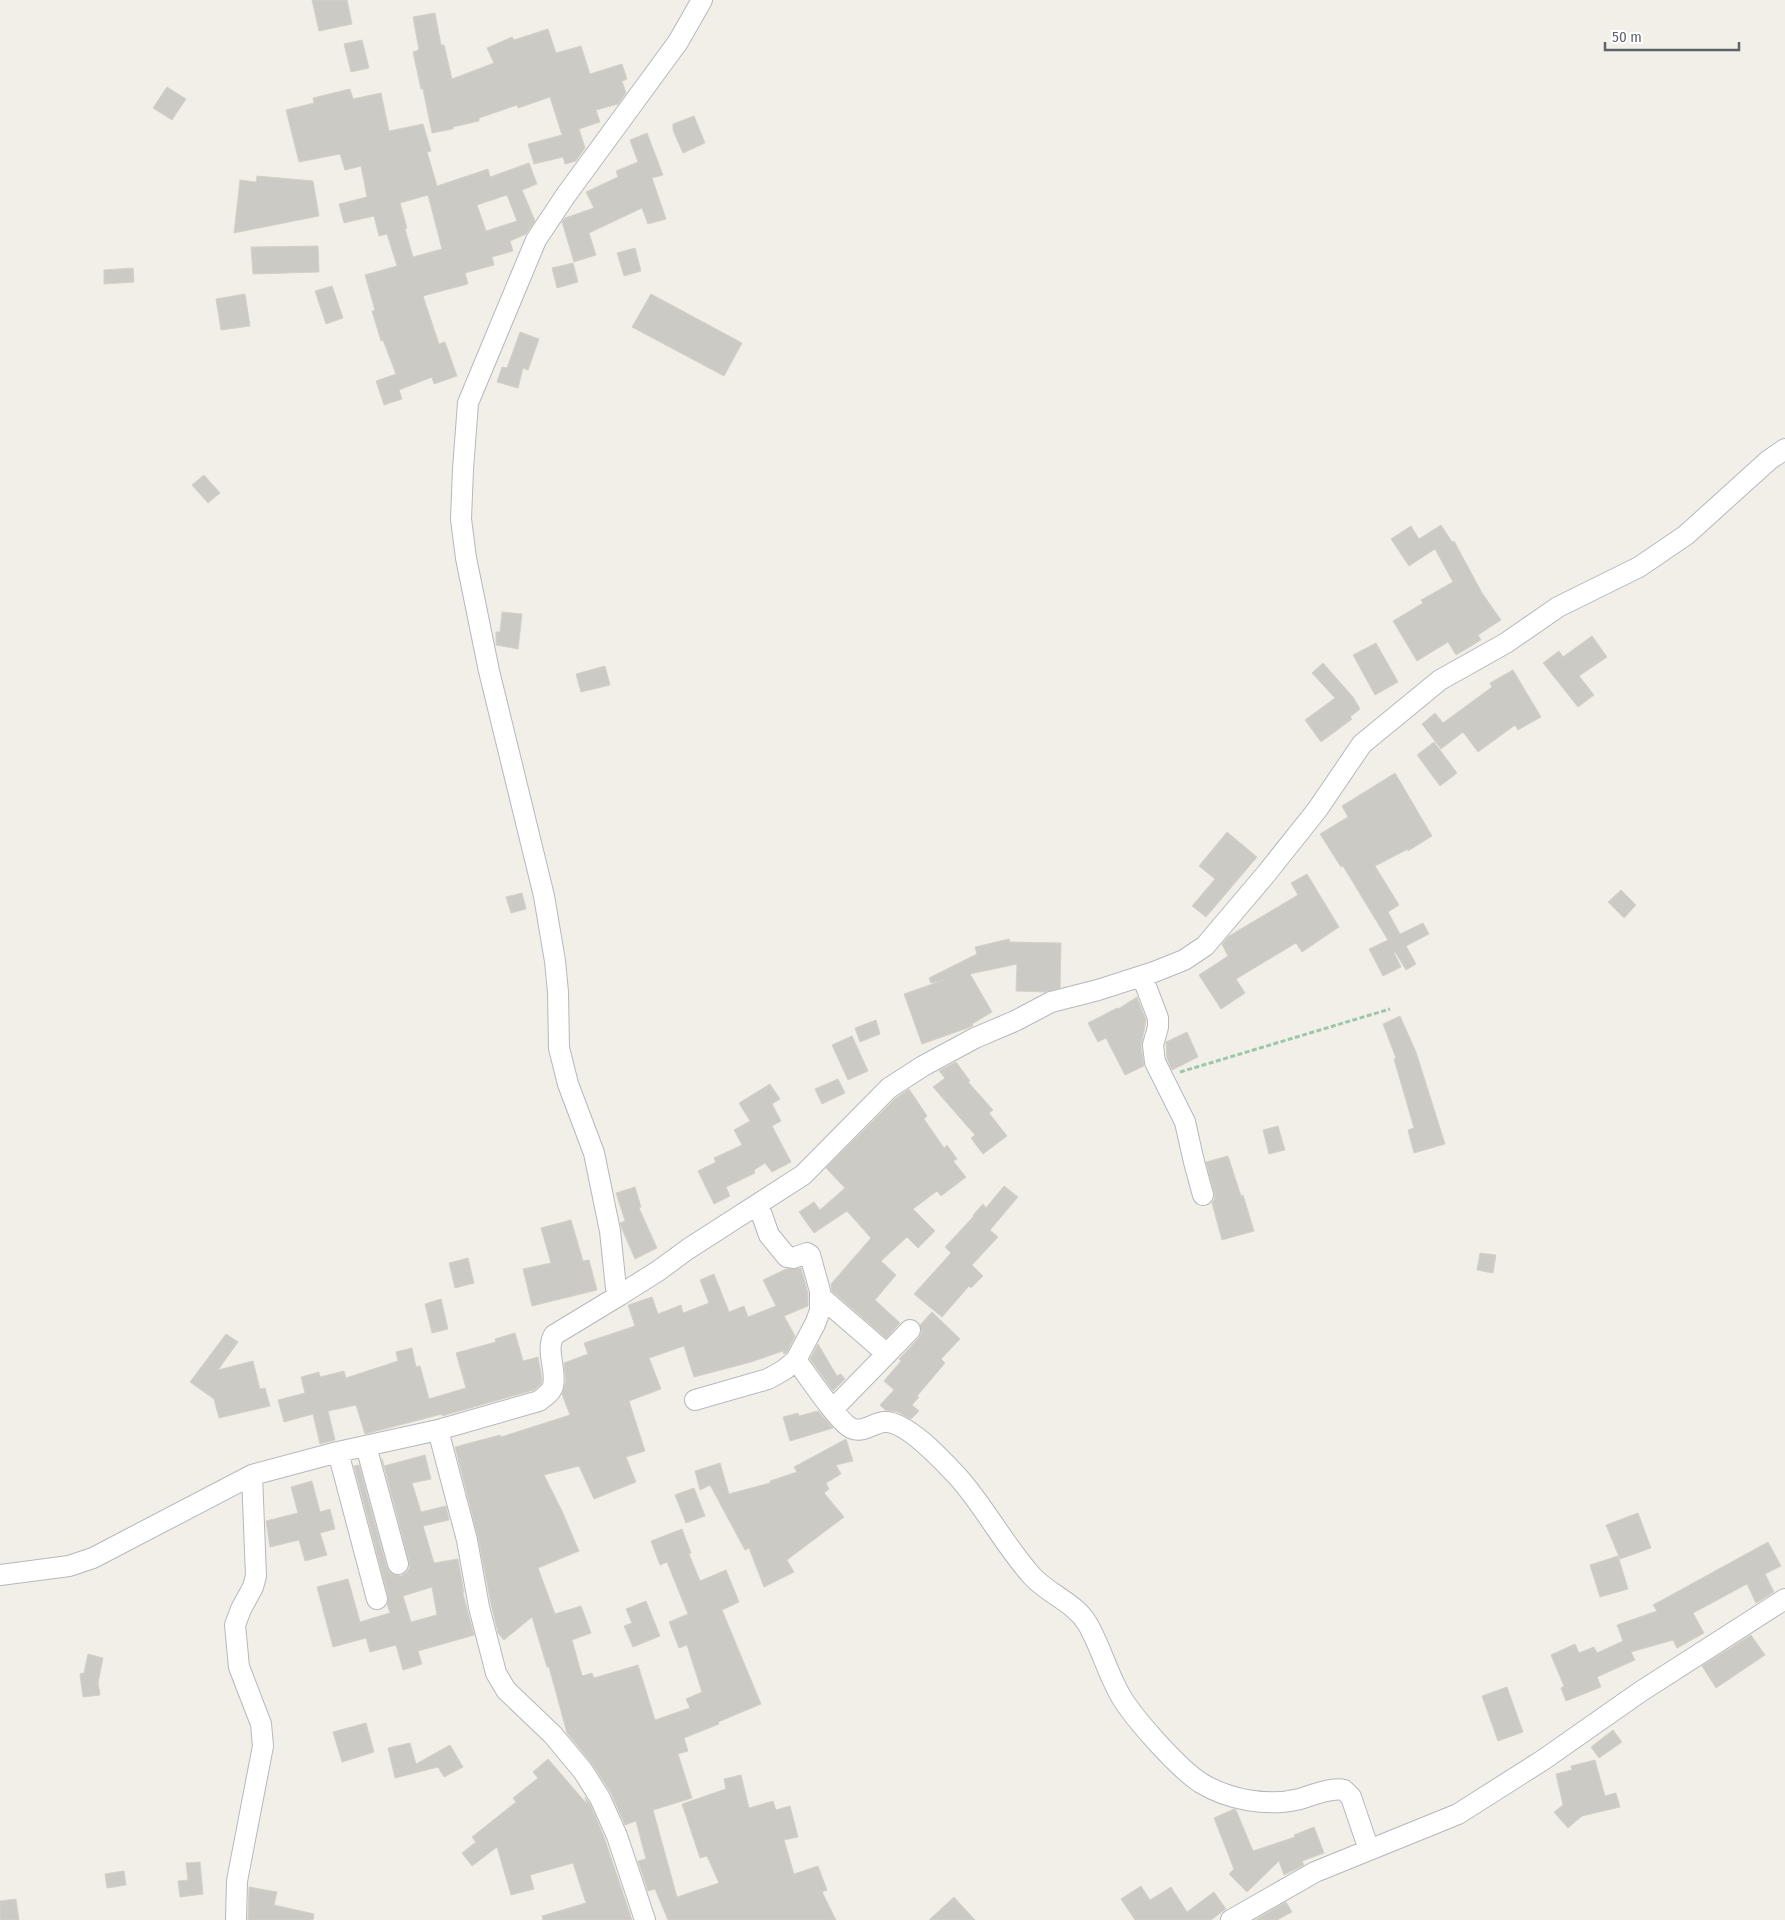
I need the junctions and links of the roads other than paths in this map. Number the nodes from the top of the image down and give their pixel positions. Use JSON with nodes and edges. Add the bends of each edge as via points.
{"nodes":[{"id":1,"x":702,"y":0,"type":"edge"},
{"id":2,"x":1785,"y":449,"type":"edge"},
{"id":3,"x":1142,"y":976,"type":"junction"},
{"id":4,"x":1203,"y":1195,"type":"dead end"},
{"id":5,"x":758,"y":1204,"type":"junction"},
{"id":6,"x":620,"y":1295,"type":"junction"},
{"id":7,"x":821,"y":1297,"type":"junction"},
{"id":8,"x":910,"y":1330,"type":"dead end"},
{"id":9,"x":887,"y":1354,"type":"junction"},
{"id":10,"x":796,"y":1360,"type":"junction"},
{"id":11,"x":695,"y":1400,"type":"dead end"},
{"id":12,"x":833,"y":1409,"type":"junction"},
{"id":13,"x":438,"y":1430,"type":"junction"},
{"id":14,"x":366,"y":1446,"type":"junction"},
{"id":15,"x":338,"y":1452,"type":"junction"},
{"id":16,"x":252,"y":1475,"type":"junction"},
{"id":17,"x":398,"y":1564,"type":"dead end"},
{"id":18,"x":0,"y":1575,"type":"edge"},
{"id":19,"x":377,"y":1599,"type":"dead end"},
{"id":20,"x":1785,"y":1599,"type":"edge"},
{"id":21,"x":1369,"y":1850,"type":"junction"},
{"id":22,"x":236,"y":1920,"type":"edge"},
{"id":23,"x":645,"y":1920,"type":"edge"},
{"id":24,"x":1231,"y":1920,"type":"edge"}],
"edges":[{"from":1,"to":6,"type":"street","via":[[678,42],[536,240],[468,404],[463,469],[461,519],[466,558],[489,671],[544,896],[555,968],[559,1048],[568,1084],[594,1153],[610,1231],[616,1288]]},
{"from":2,"to":3,"type":"street","via":[[1686,535],[1639,567],[1558,607],[1506,643],[1440,680],[1397,714],[1362,744],[1317,810],[1205,946],[1184,960]]},
{"from":3,"to":4,"type":"street","via":[[1158,1018],[1153,1052],[1185,1122]]},
{"from":3,"to":5,"type":"street","via":[[1050,1002],[923,1066],[889,1088],[803,1175]]},
{"from":5,"to":6,"type":"street"},
{"from":5,"to":7,"type":"street","via":[[769,1235],[787,1257],[810,1255]]},
{"from":6,"to":13,"type":"street","via":[[554,1335],[551,1345],[553,1386],[549,1393],[539,1400]]},
{"from":7,"to":9,"type":"street"},
{"from":7,"to":10,"type":"street","via":[[818,1318]]},
{"from":8,"to":9,"type":"street"},
{"from":9,"to":12,"type":"street"},
{"from":10,"to":11,"type":"street","via":[[768,1379]]},
{"from":10,"to":12,"type":"street"},
{"from":12,"to":21,"type":"street","via":[[849,1428],[864,1429],[884,1422],[894,1423],[916,1436],[958,1478],[1031,1575],[1045,1589],[1078,1611],[1087,1623],[1122,1700],[1185,1772],[1218,1792],[1265,1803],[1288,1802],[1344,1790],[1351,1797]]},
{"from":13,"to":14,"type":"street"},
{"from":13,"to":23,"type":"street","via":[[496,1673],[506,1690],[583,1771],[600,1798],[617,1836]]},
{"from":14,"to":15,"type":"street"},
{"from":14,"to":17,"type":"street"},
{"from":15,"to":16,"type":"street"},
{"from":15,"to":19,"type":"street"},
{"from":16,"to":18,"type":"street","via":[[93,1558],[69,1566]]},
{"from":16,"to":22,"type":"street","via":[[256,1576],[235,1625],[239,1667],[261,1724],[263,1746],[237,1881]]},
{"from":20,"to":21,"type":"street","via":[[1458,1814]]},
{"from":21,"to":24,"type":"street","via":[[1315,1872]]}]}
